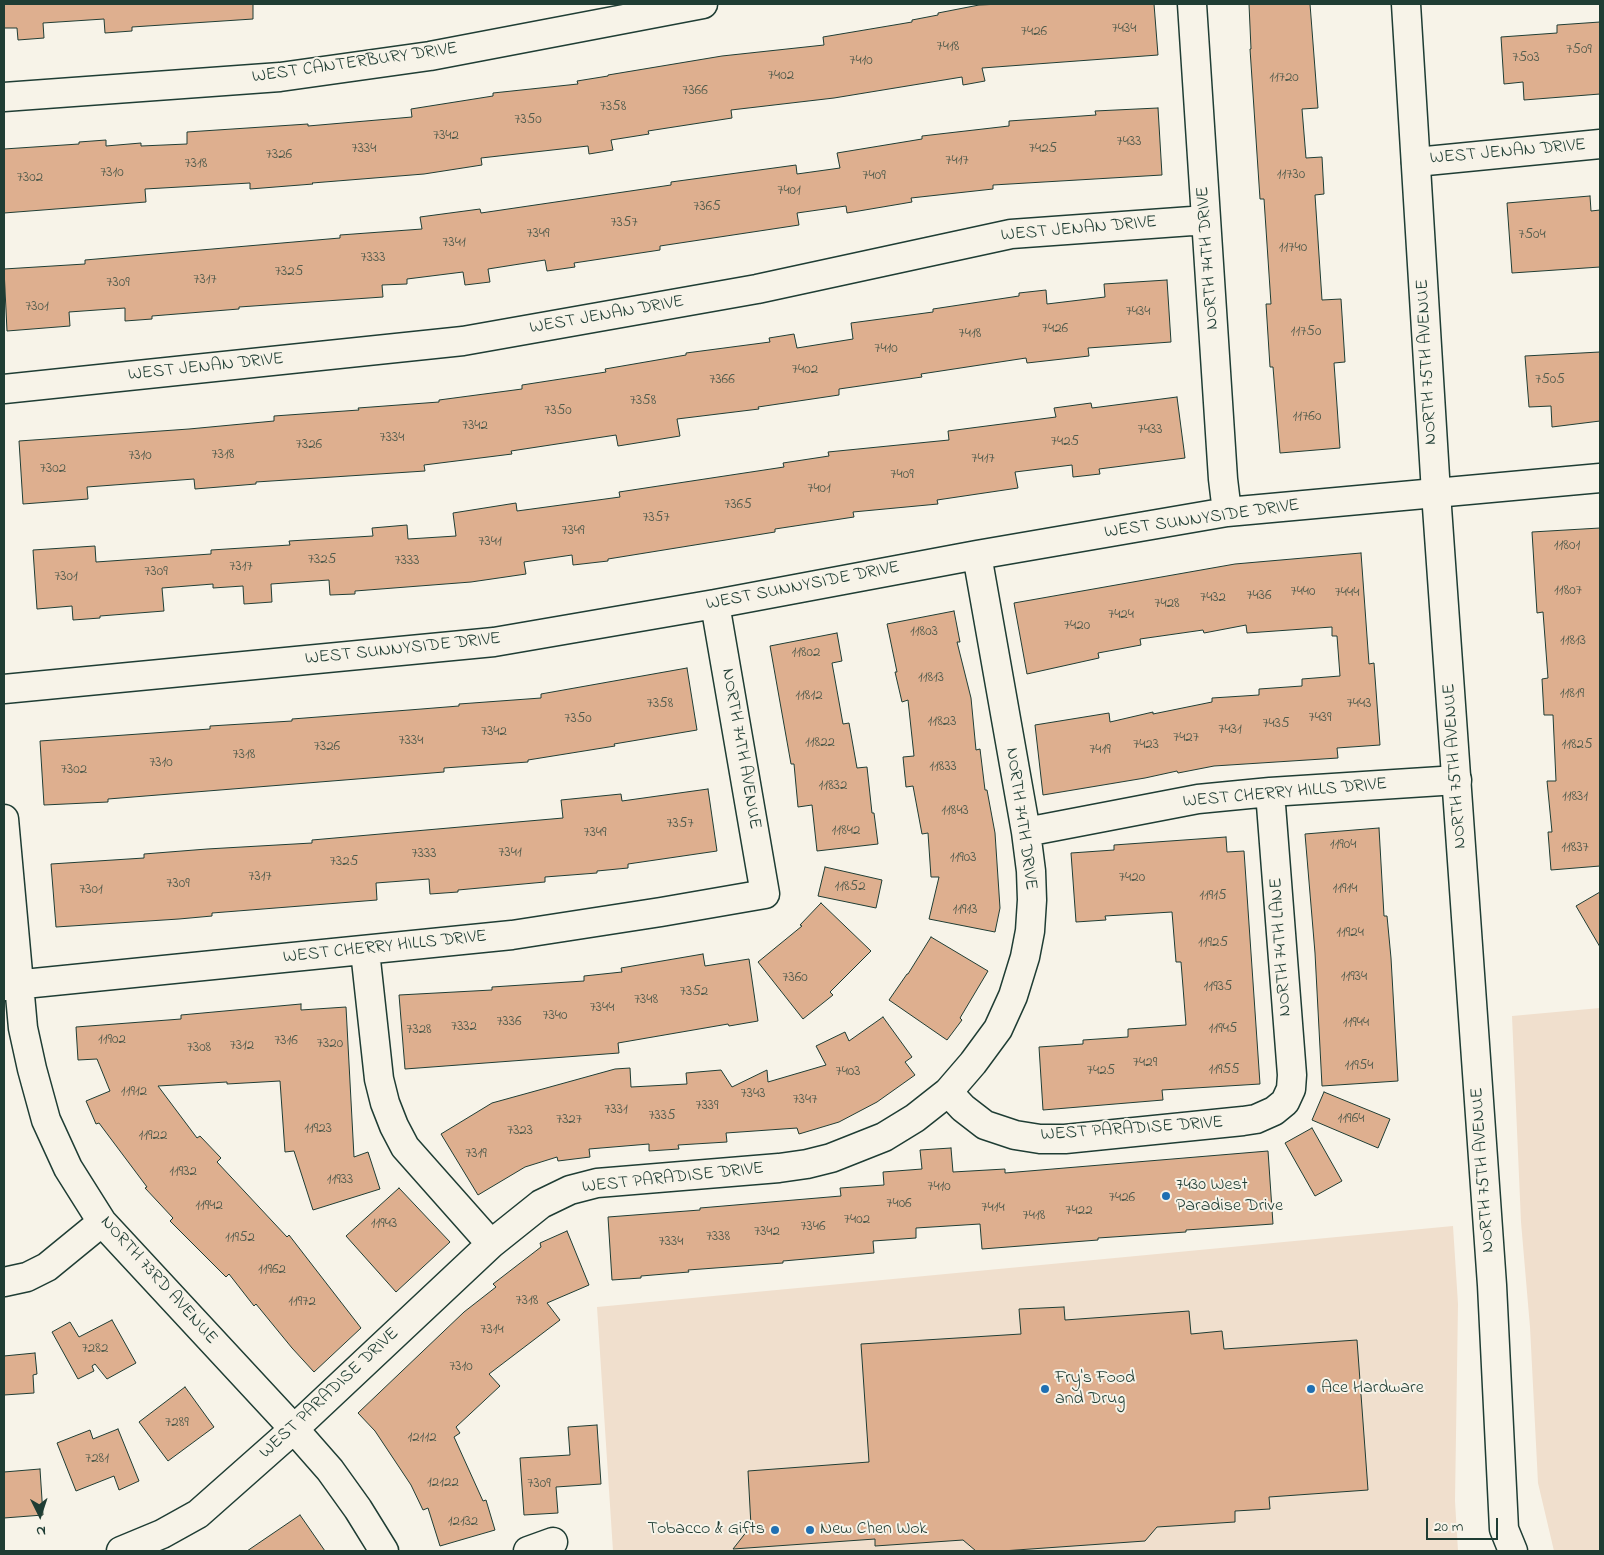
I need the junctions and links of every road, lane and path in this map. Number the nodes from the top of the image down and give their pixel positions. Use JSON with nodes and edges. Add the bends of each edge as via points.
{"nodes":[{"id":1,"x":703,"y":4,"type":"edge"},
{"id":2,"x":1192,"y":4,"type":"edge"},
{"id":3,"x":1406,"y":4,"type":"edge"},
{"id":4,"x":4,"y":97,"type":"edge"},
{"id":5,"x":1600,"y":144,"type":"edge"},
{"id":6,"x":1416,"y":162,"type":"junction"},
{"id":7,"x":1206,"y":220,"type":"junction"},
{"id":8,"x":4,"y":388,"type":"edge"},
{"id":9,"x":1600,"y":478,"type":"edge"},
{"id":10,"x":1436,"y":493,"type":"junction"},
{"id":11,"x":1227,"y":512,"type":"junction"},
{"id":12,"x":977,"y":555,"type":"junction"},
{"id":13,"x":715,"y":604,"type":"junction"},
{"id":14,"x":4,"y":689,"type":"edge"},
{"id":15,"x":1457,"y":780,"type":"junction"},
{"id":16,"x":1270,"y":792,"type":"junction"},
{"id":17,"x":4,"y":820,"type":"edge"},
{"id":18,"x":1026,"y":832,"type":"junction"},
{"id":19,"x":765,"y":894,"type":"joint"},
{"id":20,"x":366,"y":951,"type":"junction"},
{"id":21,"x":11,"y":986,"type":"edge"},
{"id":22,"x":948,"y":1092,"type":"junction"},
{"id":23,"x":1285,"y":1102,"type":"joint"},
{"id":24,"x":102,"y":1222,"type":"junction"},
{"id":25,"x":491,"y":1244,"type":"junction"},
{"id":26,"x":4,"y":1282,"type":"edge"},
{"id":27,"x":294,"y":1429,"type":"junction"},
{"id":28,"x":1504,"y":1544,"type":"edge"},
{"id":29,"x":121,"y":1551,"type":"edge"},
{"id":30,"x":384,"y":1551,"type":"edge"}],
"edges":[{"from":1,"to":4,"type":"street","name":"WEST CANTERBURY DRIVE","via":[[430,56],[280,77]]},
{"from":2,"to":7,"type":"street","name":"NORTH 74TH DRIVE"},
{"from":3,"to":6,"type":"street","name":"NORTH 75TH AVENUE"},
{"from":5,"to":6,"type":"street","name":"WEST JENAN DRIVE"},
{"from":6,"to":10,"type":"street","name":"NORTH 75TH AVENUE"},
{"from":7,"to":8,"type":"street","name":"WEST JENAN DRIVE","via":[[1011,234],[757,289],[463,341]]},
{"from":7,"to":11,"type":"street","name":"NORTH 74TH DRIVE"},
{"from":9,"to":10,"type":"street","name":"WEST SUNNYSIDE DRIVE"},
{"from":10,"to":11,"type":"street","name":"WEST SUNNYSIDE DRIVE"},
{"from":10,"to":15,"type":"street","name":"NORTH 75TH AVENUE"},
{"from":11,"to":12,"type":"street","name":"WEST SUNNYSIDE DRIVE"},
{"from":12,"to":13,"type":"street","name":"WEST SUNNYSIDE DRIVE"},
{"from":12,"to":18,"type":"street","name":"NORTH 74TH DRIVE"},
{"from":13,"to":14,"type":"street","name":"WEST SUNNYSIDE DRIVE","via":[[494,642]]},
{"from":13,"to":19,"type":"street","name":"NORTH 74TH AVENUE"},
{"from":15,"to":16,"type":"street","name":"WEST CHERRY HILLS DRIVE"},
{"from":15,"to":28,"type":"street","name":"NORTH 75TH AVENUE","via":[[1492,1285]]},
{"from":16,"to":18,"type":"street","name":"WEST CHERRY HILLS DRIVE","via":[[1198,799]]},
{"from":16,"to":23,"type":"street","name":"NORTH 74TH LANE","via":[[1292,1075],[1291,1089]]},
{"from":17,"to":21,"type":"street","name":"NORTH 73RD AVENUE"},
{"from":18,"to":22,"type":"street","name":"NORTH 74TH DRIVE","via":[[1032,900],[1026,957],[998,1029]]},
{"from":19,"to":20,"type":"street","name":"WEST CHERRY HILLS DRIVE","via":[[512,935]]},
{"from":20,"to":21,"type":"street","name":"WEST CHERRY HILLS DRIVE"},
{"from":20,"to":25,"type":"street","via":[[379,1079],[394,1126],[405,1147]]},
{"from":21,"to":24,"type":"street","name":"NORTH 73RD AVENUE","via":[[46,1120],[68,1168]]},
{"from":22,"to":23,"type":"street","name":"WEST PARADISE DRIVE","via":[[985,1125],[1040,1139],[1243,1121],[1274,1111]]},
{"from":22,"to":25,"type":"street","name":"WEST PARADISE DRIVE","via":[[916,1118],[884,1137],[823,1160],[779,1168],[597,1183],[570,1190],[541,1204]]},
{"from":24,"to":26,"type":"street","via":[[46,1267],[27,1277]]},
{"from":24,"to":27,"type":"street","name":"NORTH 73RD AVENUE"},
{"from":25,"to":27,"type":"street","name":"WEST PARADISE DRIVE"},
{"from":27,"to":29,"type":"street","name":"WEST PARADISE DRIVE","via":[[198,1514]]},
{"from":27,"to":30,"type":"street","name":"NORTH 73RD AVENUE","via":[[330,1470]]}]}
